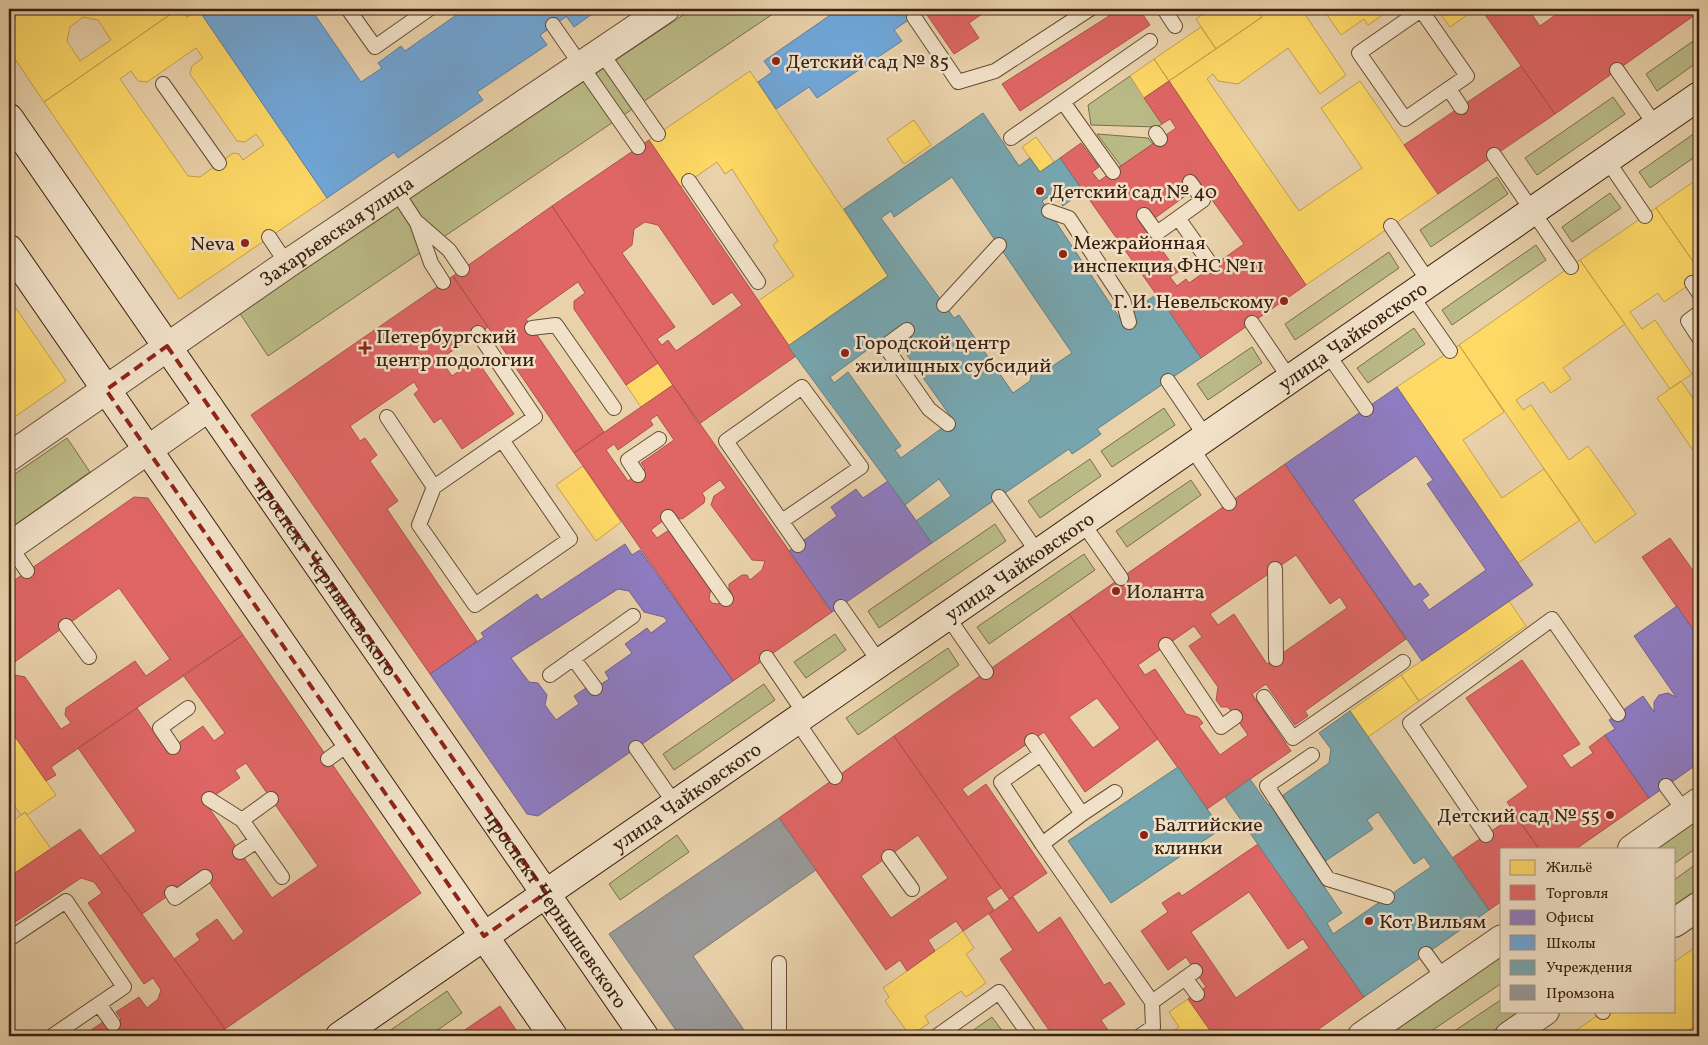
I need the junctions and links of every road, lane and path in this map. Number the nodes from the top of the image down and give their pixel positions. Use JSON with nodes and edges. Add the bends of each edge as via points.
{"nodes":[{"id":1,"x":348,"y":9,"type":"edge"},
{"id":2,"x":430,"y":9,"type":"edge"},
{"id":3,"x":665,"y":9,"type":"edge"},
{"id":4,"x":1090,"y":9,"type":"edge"},
{"id":5,"x":1164,"y":9,"type":"edge"},
{"id":6,"x":914,"y":17,"type":"dead end"},
{"id":7,"x":553,"y":25,"type":"dead end"},
{"id":8,"x":1175,"y":26,"type":"dead end"},
{"id":9,"x":1150,"y":42,"type":"dead end"},
{"id":10,"x":591,"y":59,"type":"junction"},
{"id":11,"x":1617,"y":70,"type":"dead end"},
{"id":12,"x":163,"y":84,"type":"dead end"},
{"id":13,"x":1448,"y":89,"type":"junction"},
{"id":14,"x":1063,"y":102,"type":"junction"},
{"id":15,"x":1697,"y":102,"type":"edge"},
{"id":16,"x":1461,"y":107,"type":"dead end"},
{"id":17,"x":9,"y":118,"type":"edge"},
{"id":18,"x":1656,"y":126,"type":"junction"},
{"id":19,"x":658,"y":134,"type":"dead end"},
{"id":20,"x":1011,"y":138,"type":"dead end"},
{"id":21,"x":638,"y":147,"type":"dead end"},
{"id":22,"x":1494,"y":155,"type":"dead end"},
{"id":23,"x":1606,"y":160,"type":"junction"},
{"id":24,"x":219,"y":163,"type":"dead end"},
{"id":25,"x":1113,"y":172,"type":"dead end"},
{"id":26,"x":689,"y":181,"type":"dead end"},
{"id":27,"x":1190,"y":182,"type":"dead end"},
{"id":28,"x":396,"y":191,"type":"junction"},
{"id":29,"x":1533,"y":211,"type":"junction"},
{"id":30,"x":1049,"y":212,"type":"dead end"},
{"id":31,"x":1144,"y":215,"type":"dead end"},
{"id":32,"x":1645,"y":216,"type":"dead end"},
{"id":33,"x":1178,"y":218,"type":"junction"},
{"id":34,"x":417,"y":223,"type":"junction"},
{"id":35,"x":1391,"y":226,"type":"dead end"},
{"id":36,"x":269,"y":237,"type":"dead end"},
{"id":37,"x":998,"y":245,"type":"dead end"},
{"id":38,"x":9,"y":249,"type":"edge"},
{"id":39,"x":287,"y":264,"type":"junction"},
{"id":40,"x":1212,"y":266,"type":"dead end"},
{"id":41,"x":1571,"y":267,"type":"dead end"},
{"id":42,"x":462,"y":269,"type":"dead end"},
{"id":43,"x":444,"y":282,"type":"dead end"},
{"id":44,"x":758,"y":282,"type":"dead end"},
{"id":45,"x":1420,"y":289,"type":"junction"},
{"id":46,"x":944,"y":305,"type":"dead end"},
{"id":47,"x":1699,"y":313,"type":"edge"},
{"id":48,"x":1130,"y":322,"type":"dead end"},
{"id":49,"x":1252,"y":323,"type":"dead end"},
{"id":50,"x":532,"y":328,"type":"dead end"},
{"id":51,"x":907,"y":330,"type":"dead end"},
{"id":52,"x":478,"y":333,"type":"dead end"},
{"id":53,"x":1699,"y":338,"type":"edge"},
{"id":54,"x":167,"y":346,"type":"junction"},
{"id":55,"x":1450,"y":351,"type":"dead end"},
{"id":56,"x":1327,"y":353,"type":"junction"},
{"id":57,"x":1290,"y":379,"type":"junction"},
{"id":58,"x":1168,"y":381,"type":"dead end"},
{"id":59,"x":106,"y":390,"type":"junction"},
{"id":60,"x":209,"y":407,"type":"junction"},
{"id":61,"x":614,"y":408,"type":"dead end"},
{"id":62,"x":1366,"y":408,"type":"dead end"},
{"id":63,"x":387,"y":417,"type":"dead end"},
{"id":64,"x":948,"y":424,"type":"dead end"},
{"id":65,"x":659,"y":439,"type":"dead end"},
{"id":66,"x":502,"y":440,"type":"junction"},
{"id":67,"x":1199,"y":442,"type":"junction"},
{"id":68,"x":148,"y":450,"type":"junction"},
{"id":69,"x":9,"y":457,"type":"edge"},
{"id":70,"x":638,"y":474,"type":"dead end"},
{"id":71,"x":434,"y":487,"type":"junction"},
{"id":72,"x":999,"y":497,"type":"dead end"},
{"id":73,"x":1229,"y":503,"type":"dead end"},
{"id":74,"x":668,"y":517,"type":"dead end"},
{"id":75,"x":782,"y":521,"type":"junction"},
{"id":76,"x":1082,"y":522,"type":"junction"},
{"id":77,"x":798,"y":544,"type":"dead end"},
{"id":78,"x":9,"y":546,"type":"edge"},
{"id":79,"x":1038,"y":553,"type":"junction"},
{"id":80,"x":1275,"y":569,"type":"dead end"},
{"id":81,"x":27,"y":571,"type":"dead end"},
{"id":82,"x":1121,"y":578,"type":"dead end"},
{"id":83,"x":726,"y":599,"type":"dead end"},
{"id":84,"x":841,"y":607,"type":"dead end"},
{"id":85,"x":632,"y":616,"type":"dead end"},
{"id":86,"x":947,"y":616,"type":"junction"},
{"id":87,"x":66,"y":626,"type":"dead end"},
{"id":88,"x":1166,"y":645,"type":"dead end"},
{"id":89,"x":89,"y":657,"type":"dead end"},
{"id":90,"x":573,"y":658,"type":"junction"},
{"id":91,"x":767,"y":658,"type":"dead end"},
{"id":92,"x":1276,"y":659,"type":"dead end"},
{"id":93,"x":1403,"y":662,"type":"dead end"},
{"id":94,"x":880,"y":663,"type":"junction"},
{"id":95,"x":986,"y":672,"type":"dead end"},
{"id":96,"x":550,"y":675,"type":"dead end"},
{"id":97,"x":595,"y":688,"type":"dead end"},
{"id":98,"x":1264,"y":697,"type":"dead end"},
{"id":99,"x":188,"y":708,"type":"dead end"},
{"id":100,"x":1618,"y":714,"type":"dead end"},
{"id":101,"x":801,"y":717,"type":"junction"},
{"id":102,"x":1235,"y":717,"type":"dead end"},
{"id":103,"x":1032,"y":741,"type":"dead end"},
{"id":104,"x":350,"y":743,"type":"junction"},
{"id":105,"x":173,"y":747,"type":"dead end"},
{"id":106,"x":636,"y":748,"type":"dead end"},
{"id":107,"x":1041,"y":754,"type":"junction"},
{"id":108,"x":1312,"y":755,"type":"dead end"},
{"id":109,"x":328,"y":758,"type":"dead end"},
{"id":110,"x":835,"y":778,"type":"dead end"},
{"id":111,"x":1666,"y":786,"type":"dead end"},
{"id":112,"x":1115,"y":792,"type":"dead end"},
{"id":113,"x":209,"y":799,"type":"dead end"},
{"id":114,"x":271,"y":799,"type":"dead end"},
{"id":115,"x":675,"y":804,"type":"junction"},
{"id":116,"x":1692,"y":807,"type":"edge"},
{"id":117,"x":1082,"y":814,"type":"junction"},
{"id":118,"x":242,"y":820,"type":"junction"},
{"id":119,"x":1486,"y":835,"type":"dead end"},
{"id":120,"x":257,"y":841,"type":"junction"},
{"id":121,"x":1042,"y":844,"type":"junction"},
{"id":122,"x":1633,"y":848,"type":"edge"},
{"id":123,"x":240,"y":852,"type":"dead end"},
{"id":124,"x":889,"y":856,"type":"dead end"},
{"id":125,"x":205,"y":877,"type":"dead end"},
{"id":126,"x":282,"y":877,"type":"dead end"},
{"id":127,"x":912,"y":888,"type":"dead end"},
{"id":128,"x":172,"y":893,"type":"dead end"},
{"id":129,"x":546,"y":893,"type":"junction"},
{"id":130,"x":1387,"y":897,"type":"dead end"},
{"id":131,"x":1699,"y":906,"type":"edge"},
{"id":132,"x":1676,"y":922,"type":"edge"},
{"id":133,"x":484,"y":936,"type":"junction"},
{"id":134,"x":9,"y":939,"type":"edge"},
{"id":135,"x":1500,"y":940,"type":"edge"},
{"id":136,"x":1426,"y":954,"type":"dead end"},
{"id":137,"x":779,"y":963,"type":"dead end"},
{"id":138,"x":1444,"y":979,"type":"junction"},
{"id":139,"x":1197,"y":994,"type":"dead end"},
{"id":140,"x":1152,"y":1002,"type":"junction"},
{"id":141,"x":99,"y":1004,"type":"junction"},
{"id":142,"x":1544,"y":1012,"type":"edge"},
{"id":143,"x":113,"y":1024,"type":"dead end"},
{"id":144,"x":52,"y":1036,"type":"edge"},
{"id":145,"x":340,"y":1036,"type":"edge"},
{"id":146,"x":553,"y":1036,"type":"edge"},
{"id":147,"x":644,"y":1036,"type":"edge"},
{"id":148,"x":779,"y":1036,"type":"edge"},
{"id":149,"x":937,"y":1036,"type":"edge"},
{"id":150,"x":1030,"y":1036,"type":"edge"},
{"id":151,"x":1140,"y":1036,"type":"edge"},
{"id":152,"x":1362,"y":1036,"type":"edge"},
{"id":153,"x":1509,"y":1036,"type":"edge"}],
"edges":[{"from":1,"to":2,"type":"lane","via":[[375,47]]},
{"from":3,"to":10,"type":"street","name":"Захарьевская улица"},
{"from":4,"to":6,"type":"lane","via":[[995,71],[958,82]]},
{"from":5,"to":8,"type":"lane"},
{"from":7,"to":10,"type":"lane"},
{"from":9,"to":14,"type":"lane"},
{"from":10,"to":19,"type":"lane"},
{"from":10,"to":21,"type":"lane"},
{"from":10,"to":28,"type":"street","name":"Захарьевская улица"},
{"from":11,"to":18,"type":"lane"},
{"from":12,"to":24,"type":"lane"},
{"from":13,"to":13,"type":"lane","via":[[1406,119],[1359,53],[1421,10],[1467,76]]},
{"from":13,"to":16,"type":"lane"},
{"from":14,"to":20,"type":"lane"},
{"from":14,"to":25,"type":"lane"},
{"from":15,"to":18,"type":"street","name":"улица Чайковского"},
{"from":17,"to":54,"type":"street","name":"проспект Чернышевского"},
{"from":18,"to":23,"type":"street","name":"улица Чайковского"},
{"from":22,"to":29,"type":"lane"},
{"from":23,"to":29,"type":"street","name":"улица Чайковского"},
{"from":23,"to":32,"type":"lane"},
{"from":26,"to":44,"type":"lane"},
{"from":27,"to":33,"type":"lane","via":[[1203,200]]},
{"from":28,"to":34,"type":"lane"},
{"from":28,"to":39,"type":"street","name":"Захарьевская улица"},
{"from":29,"to":41,"type":"lane"},
{"from":29,"to":45,"type":"street","name":"улица Чайковского"},
{"from":30,"to":48,"type":"lane","via":[[1069,218],[1123,300]]},
{"from":31,"to":33,"type":"lane","via":[[1157,233]]},
{"from":33,"to":40,"type":"lane"},
{"from":34,"to":42,"type":"lane","via":[[449,250]]},
{"from":34,"to":43,"type":"lane","via":[[431,263]]},
{"from":35,"to":45,"type":"lane"},
{"from":36,"to":39,"type":"lane"},
{"from":37,"to":46,"type":"lane"},
{"from":38,"to":59,"type":"street"},
{"from":39,"to":54,"type":"street","name":"Захарьевская улица"},
{"from":45,"to":55,"type":"lane"},
{"from":45,"to":56,"type":"street","name":"улица Чайковского"},
{"from":47,"to":53,"type":"lane","via":[[1688,321]]},
{"from":49,"to":57,"type":"lane"},
{"from":50,"to":61,"type":"lane","via":[[556,325]]},
{"from":51,"to":64,"type":"lane","via":[[885,346],[929,409]]},
{"from":52,"to":66,"type":"lane","via":[[535,417]]},
{"from":54,"to":59,"type":"street","name":"Захарьевская улица"},
{"from":54,"to":60,"type":"street","name":"проспект Чернышевского"},
{"from":56,"to":57,"type":"street","name":"улица Чайковского"},
{"from":56,"to":62,"type":"lane"},
{"from":57,"to":67,"type":"street","name":"улица Чайковского"},
{"from":58,"to":67,"type":"lane"},
{"from":59,"to":68,"type":"street"},
{"from":59,"to":69,"type":"street","name":"Захарьевская улица"},
{"from":60,"to":68,"type":"street"},
{"from":60,"to":129,"type":"street","name":"проспект Чернышевского"},
{"from":63,"to":71,"type":"lane"},
{"from":65,"to":70,"type":"lane","via":[[628,460]]},
{"from":66,"to":71,"type":"lane"},
{"from":66,"to":71,"type":"lane","via":[[570,539],[475,605],[419,524]]},
{"from":67,"to":73,"type":"lane"},
{"from":67,"to":76,"type":"street","name":"улица Чайковского"},
{"from":68,"to":78,"type":"street"},
{"from":68,"to":104,"type":"street"},
{"from":72,"to":79,"type":"lane"},
{"from":74,"to":83,"type":"lane"},
{"from":75,"to":75,"type":"lane","via":[[726,441],[802,387],[861,466]]},
{"from":75,"to":77,"type":"lane"},
{"from":76,"to":79,"type":"street","name":"улица Чайковского"},
{"from":76,"to":82,"type":"lane"},
{"from":78,"to":81,"type":"lane"},
{"from":79,"to":86,"type":"street","name":"улица Чайковского"},
{"from":80,"to":92,"type":"lane"},
{"from":84,"to":94,"type":"lane"},
{"from":85,"to":90,"type":"lane"},
{"from":86,"to":94,"type":"street","name":"улица Чайковского"},
{"from":86,"to":95,"type":"lane"},
{"from":87,"to":89,"type":"lane"},
{"from":88,"to":102,"type":"lane","via":[[1221,727]]},
{"from":90,"to":96,"type":"lane"},
{"from":90,"to":97,"type":"lane"},
{"from":91,"to":101,"type":"lane"},
{"from":93,"to":98,"type":"lane","via":[[1293,738]]},
{"from":94,"to":101,"type":"street","name":"улица Чайковского"},
{"from":99,"to":105,"type":"lane","via":[[160,728]]},
{"from":100,"to":119,"type":"lane","via":[[1552,619],[1410,723]]},
{"from":101,"to":110,"type":"lane"},
{"from":101,"to":115,"type":"street","name":"улица Чайковского"},
{"from":103,"to":107,"type":"lane"},
{"from":104,"to":109,"type":"lane"},
{"from":104,"to":133,"type":"street"},
{"from":106,"to":115,"type":"lane"},
{"from":107,"to":117,"type":"lane"},
{"from":107,"to":121,"type":"lane","via":[[1001,782]]},
{"from":108,"to":130,"type":"lane","via":[[1267,786],[1328,879]]},
{"from":111,"to":116,"type":"lane"},
{"from":112,"to":117,"type":"lane"},
{"from":113,"to":118,"type":"lane"},
{"from":114,"to":118,"type":"lane"},
{"from":115,"to":129,"type":"street","name":"улица Чайковского"},
{"from":116,"to":122,"type":"street"},
{"from":117,"to":121,"type":"lane"},
{"from":118,"to":120,"type":"lane"},
{"from":120,"to":123,"type":"lane"},
{"from":120,"to":126,"type":"lane"},
{"from":121,"to":140,"type":"lane"},
{"from":124,"to":127,"type":"lane"},
{"from":125,"to":128,"type":"lane","via":[[175,898]]},
{"from":129,"to":133,"type":"street","name":"улица Чайковского"},
{"from":129,"to":147,"type":"street","name":"проспект Чернышевского"},
{"from":131,"to":132,"type":"street"},
{"from":133,"to":145,"type":"street","name":"улица Чайковского"},
{"from":133,"to":146,"type":"street"},
{"from":134,"to":141,"type":"lane","via":[[66,901],[124,988]]},
{"from":135,"to":138,"type":"street"},
{"from":136,"to":138,"type":"lane"},
{"from":137,"to":148,"type":"lane"},
{"from":138,"to":152,"type":"street"},
{"from":139,"to":140,"type":"lane","via":[[1190,974]]},
{"from":140,"to":151,"type":"lane","via":[[1153,1028]]},
{"from":141,"to":143,"type":"lane"},
{"from":141,"to":144,"type":"lane"},
{"from":142,"to":153,"type":"street"},
{"from":149,"to":150,"type":"lane","via":[[999,992]]}]}
